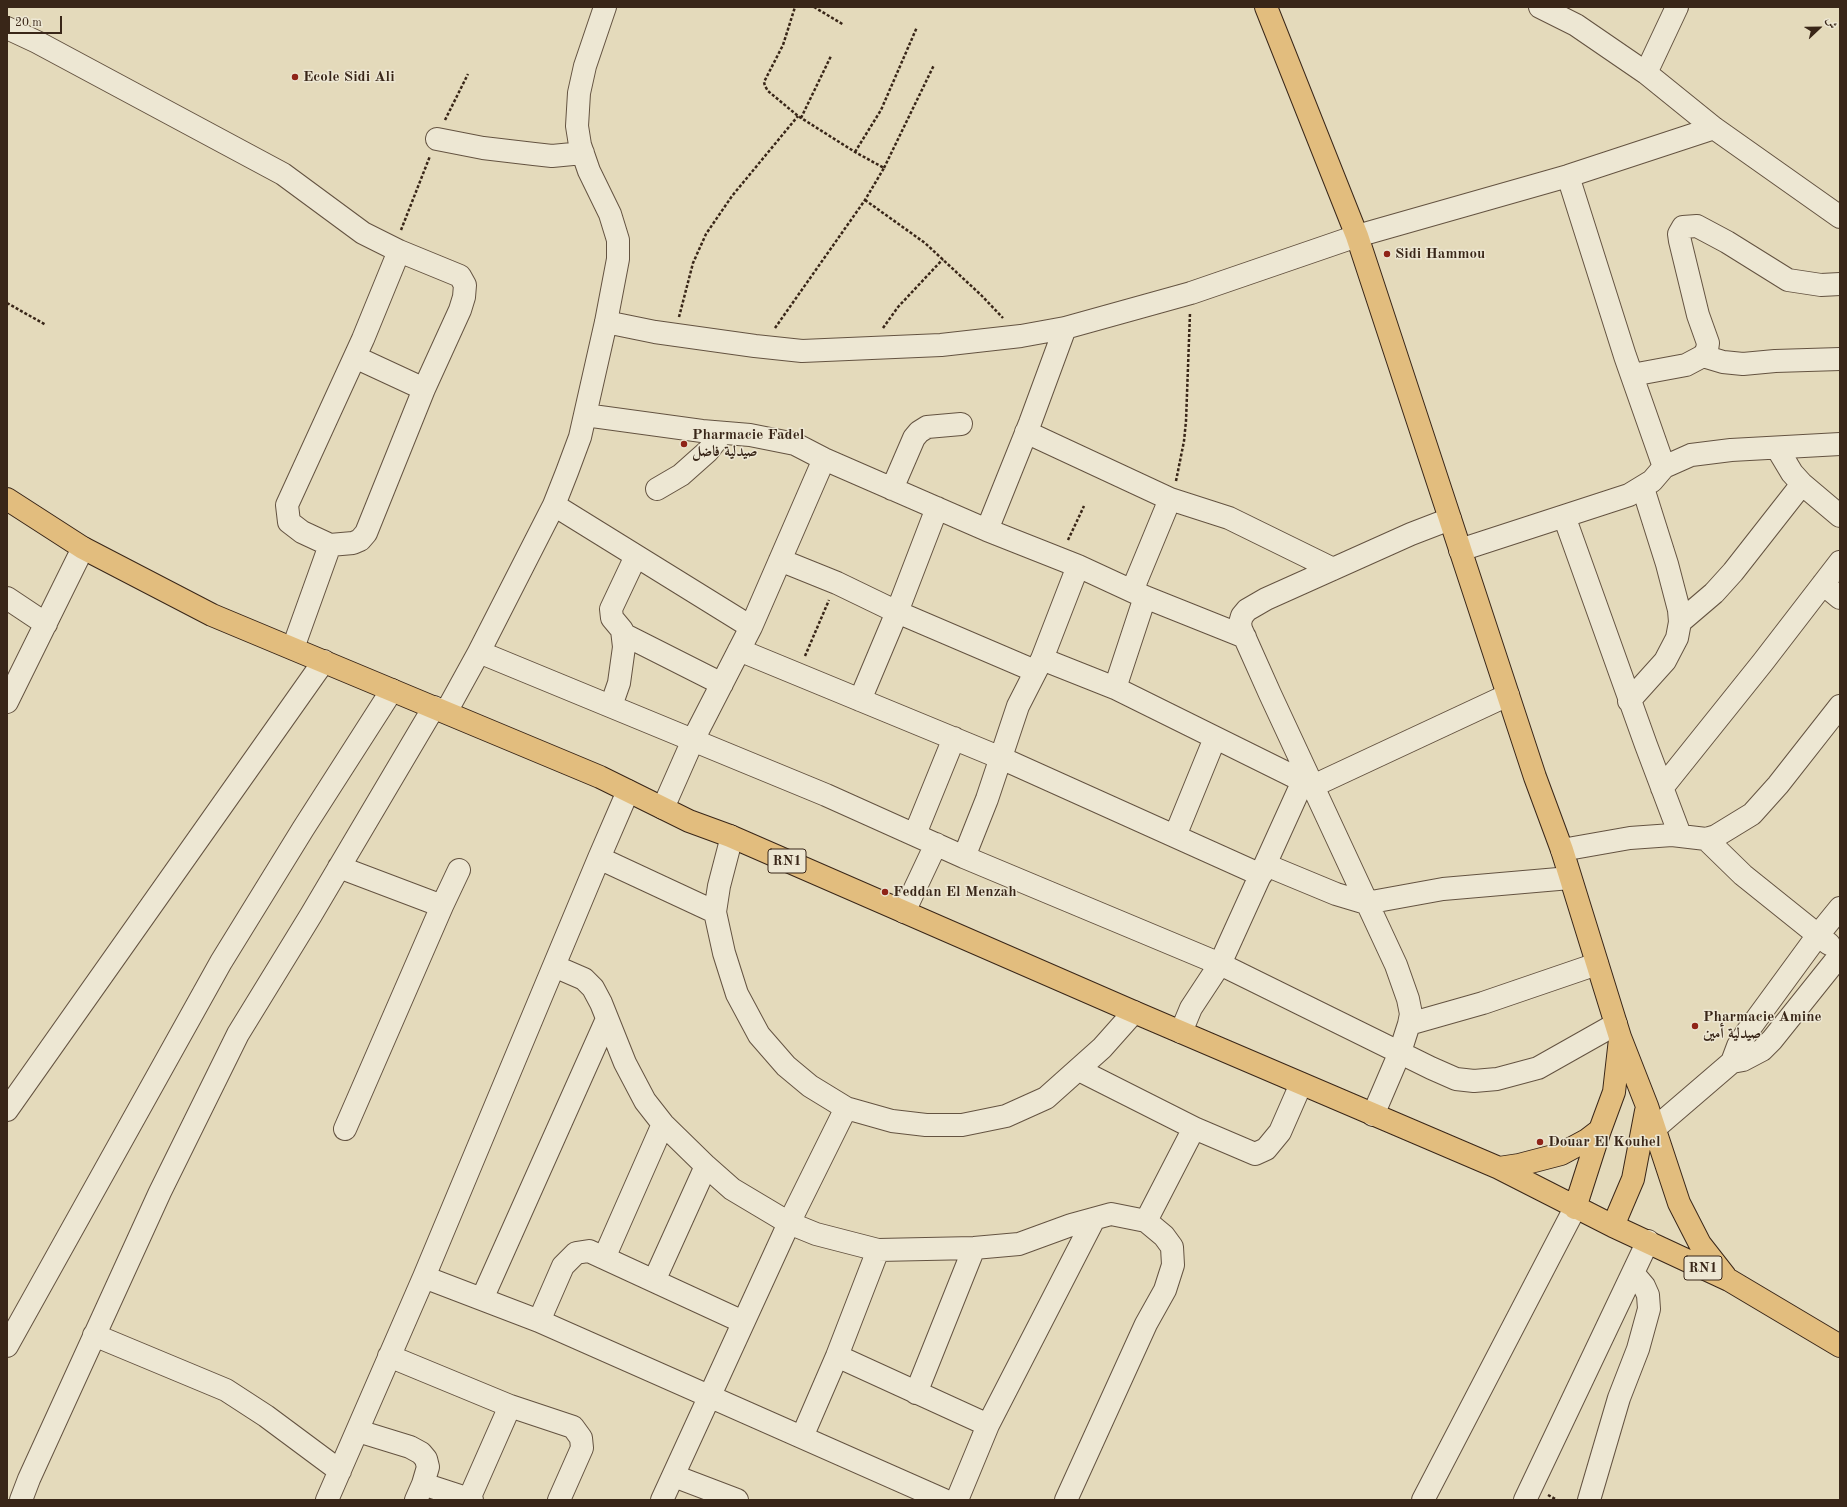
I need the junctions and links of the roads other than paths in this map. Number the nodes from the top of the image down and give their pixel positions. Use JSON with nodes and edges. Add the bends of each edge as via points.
{"nodes":[{"id":1,"x":605,"y":7,"type":"edge"},
{"id":2,"x":1266,"y":7,"type":"edge"},
{"id":3,"x":1540,"y":7,"type":"edge"},
{"id":4,"x":1677,"y":7,"type":"edge"},
{"id":5,"x":7,"y":28,"type":"edge"},
{"id":6,"x":1646,"y":74,"type":"junction"},
{"id":7,"x":1714,"y":128,"type":"junction"},
{"id":8,"x":437,"y":139,"type":"road end"},
{"id":9,"x":583,"y":153,"type":"junction"},
{"id":10,"x":1568,"y":176,"type":"junction"},
{"id":11,"x":1840,"y":217,"type":"edge"},
{"id":12,"x":1357,"y":236,"type":"junction"},
{"id":13,"x":397,"y":250,"type":"junction"},
{"id":14,"x":1840,"y":284,"type":"edge"},
{"id":15,"x":606,"y":322,"type":"junction"},
{"id":16,"x":1065,"y":328,"type":"junction"},
{"id":17,"x":1703,"y":356,"type":"junction"},
{"id":18,"x":355,"y":357,"type":"junction"},
{"id":19,"x":1840,"y":360,"type":"edge"},
{"id":20,"x":1632,"y":374,"type":"junction"},
{"id":21,"x":424,"y":389,"type":"junction"},
{"id":22,"x":585,"y":415,"type":"junction"},
{"id":23,"x":961,"y":424,"type":"dead end"},
{"id":24,"x":1026,"y":432,"type":"junction"},
{"id":25,"x":722,"y":433,"type":"junction"},
{"id":26,"x":1840,"y":444,"type":"edge"},
{"id":27,"x":1777,"y":448,"type":"junction"},
{"id":28,"x":824,"y":459,"type":"junction"},
{"id":29,"x":1664,"y":467,"type":"junction"},
{"id":30,"x":1802,"y":484,"type":"junction"},
{"id":31,"x":1643,"y":488,"type":"junction"},
{"id":32,"x":656,"y":489,"type":"dead end"},
{"id":33,"x":892,"y":489,"type":"junction"},
{"id":34,"x":7,"y":499,"type":"edge"},
{"id":35,"x":1170,"y":499,"type":"junction"},
{"id":36,"x":554,"y":505,"type":"junction"},
{"id":37,"x":938,"y":508,"type":"junction"},
{"id":38,"x":1564,"y":516,"type":"junction"},
{"id":39,"x":1840,"y":516,"type":"edge"},
{"id":40,"x":1450,"y":519,"type":"junction"},
{"id":41,"x":987,"y":530,"type":"junction"},
{"id":42,"x":330,"y":545,"type":"junction"},
{"id":43,"x":83,"y":548,"type":"junction"},
{"id":44,"x":1460,"y":550,"type":"junction"},
{"id":45,"x":636,"y":556,"type":"junction"},
{"id":46,"x":780,"y":560,"type":"junction"},
{"id":47,"x":1069,"y":562,"type":"junction"},
{"id":48,"x":1840,"y":562,"type":"edge"},
{"id":49,"x":1333,"y":569,"type":"junction"},
{"id":50,"x":1823,"y":584,"type":"junction"},
{"id":51,"x":1139,"y":594,"type":"junction"},
{"id":52,"x":7,"y":598,"type":"edge"},
{"id":53,"x":1840,"y":598,"type":"edge"},
{"id":54,"x":897,"y":612,"type":"junction"},
{"id":55,"x":1680,"y":622,"type":"junction"},
{"id":56,"x":46,"y":624,"type":"junction"},
{"id":57,"x":751,"y":627,"type":"junction"},
{"id":58,"x":623,"y":634,"type":"junction"},
{"id":59,"x":1245,"y":637,"type":"junction"},
{"id":60,"x":293,"y":648,"type":"junction"},
{"id":61,"x":739,"y":650,"type":"junction"},
{"id":62,"x":478,"y":652,"type":"junction"},
{"id":63,"x":324,"y":660,"type":"junction"},
{"id":64,"x":1038,"y":665,"type":"junction"},
{"id":65,"x":722,"y":684,"type":"junction"},
{"id":66,"x":1115,"y":688,"type":"junction"},
{"id":67,"x":392,"y":690,"type":"junction"},
{"id":68,"x":1508,"y":695,"type":"junction"},
{"id":69,"x":860,"y":700,"type":"junction"},
{"id":70,"x":1629,"y":700,"type":"junction"},
{"id":71,"x":7,"y":702,"type":"edge"},
{"id":72,"x":611,"y":706,"type":"junction"},
{"id":73,"x":1840,"y":706,"type":"edge"},
{"id":74,"x":440,"y":710,"type":"junction"},
{"id":75,"x":954,"y":738,"type":"junction"},
{"id":76,"x":1215,"y":738,"type":"junction"},
{"id":77,"x":693,"y":740,"type":"junction"},
{"id":78,"x":1001,"y":758,"type":"junction"},
{"id":79,"x":1308,"y":784,"type":"junction"},
{"id":80,"x":1662,"y":788,"type":"junction"},
{"id":81,"x":628,"y":791,"type":"junction"},
{"id":82,"x":663,"y":808,"type":"junction"},
{"id":83,"x":915,"y":834,"type":"junction"},
{"id":84,"x":1680,"y":835,"type":"junction"},
{"id":85,"x":730,"y":836,"type":"junction"},
{"id":86,"x":1175,"y":836,"type":"junction"},
{"id":87,"x":1706,"y":838,"type":"junction"},
{"id":88,"x":936,"y":844,"type":"junction"},
{"id":89,"x":1562,"y":850,"type":"junction"},
{"id":90,"x":964,"y":857,"type":"junction"},
{"id":91,"x":599,"y":858,"type":"junction"},
{"id":92,"x":339,"y":867,"type":"junction"},
{"id":93,"x":459,"y":870,"type":"dead end"},
{"id":94,"x":1263,"y":870,"type":"junction"},
{"id":95,"x":1570,"y":878,"type":"junction"},
{"id":96,"x":1366,"y":903,"type":"junction"},
{"id":97,"x":442,"y":906,"type":"junction"},
{"id":98,"x":1840,"y":908,"type":"edge"},
{"id":99,"x":715,"y":912,"type":"junction"},
{"id":100,"x":904,"y":912,"type":"junction"},
{"id":101,"x":1818,"y":935,"type":"junction"},
{"id":102,"x":1840,"y":954,"type":"edge"},
{"id":103,"x":1220,"y":964,"type":"junction"},
{"id":104,"x":1597,"y":964,"type":"junction"},
{"id":105,"x":554,"y":966,"type":"junction"},
{"id":106,"x":1134,"y":1012,"type":"junction"},
{"id":107,"x":607,"y":1019,"type":"junction"},
{"id":108,"x":1409,"y":1024,"type":"junction"},
{"id":109,"x":1618,"y":1031,"type":"junction"},
{"id":110,"x":1180,"y":1032,"type":"junction"},
{"id":111,"x":1400,"y":1052,"type":"junction"},
{"id":112,"x":1732,"y":1062,"type":"junction"},
{"id":113,"x":1079,"y":1070,"type":"junction"},
{"id":114,"x":1301,"y":1084,"type":"junction"},
{"id":115,"x":1647,"y":1106,"type":"junction"},
{"id":116,"x":846,"y":1108,"type":"junction"},
{"id":117,"x":7,"y":1110,"type":"edge"},
{"id":118,"x":1373,"y":1115,"type":"junction"},
{"id":119,"x":663,"y":1124,"type":"junction"},
{"id":120,"x":1194,"y":1128,"type":"junction"},
{"id":121,"x":345,"y":1129,"type":"dead end"},
{"id":122,"x":1654,"y":1129,"type":"junction"},
{"id":123,"x":1600,"y":1130,"type":"junction"},
{"id":124,"x":706,"y":1166,"type":"junction"},
{"id":125,"x":1499,"y":1168,"type":"junction"},
{"id":126,"x":1575,"y":1208,"type":"junction"},
{"id":127,"x":1094,"y":1219,"type":"junction"},
{"id":128,"x":1146,"y":1221,"type":"junction"},
{"id":129,"x":789,"y":1223,"type":"junction"},
{"id":130,"x":1613,"y":1226,"type":"junction"},
{"id":131,"x":1648,"y":1241,"type":"junction"},
{"id":132,"x":974,"y":1248,"type":"junction"},
{"id":133,"x":878,"y":1250,"type":"junction"},
{"id":134,"x":604,"y":1258,"type":"junction"},
{"id":135,"x":1633,"y":1273,"type":"junction"},
{"id":136,"x":424,"y":1277,"type":"junction"},
{"id":137,"x":1729,"y":1280,"type":"junction"},
{"id":138,"x":654,"y":1281,"type":"junction"},
{"id":139,"x":482,"y":1300,"type":"junction"},
{"id":140,"x":539,"y":1322,"type":"junction"},
{"id":141,"x":743,"y":1322,"type":"junction"},
{"id":142,"x":94,"y":1335,"type":"junction"},
{"id":143,"x":7,"y":1346,"type":"edge"},
{"id":144,"x":1840,"y":1346,"type":"edge"},
{"id":145,"x":389,"y":1356,"type":"junction"},
{"id":146,"x":837,"y":1356,"type":"junction"},
{"id":147,"x":916,"y":1393,"type":"junction"},
{"id":148,"x":709,"y":1396,"type":"junction"},
{"id":149,"x":510,"y":1406,"type":"junction"},
{"id":150,"x":988,"y":1425,"type":"junction"},
{"id":151,"x":358,"y":1431,"type":"junction"},
{"id":152,"x":802,"y":1437,"type":"junction"},
{"id":153,"x":340,"y":1471,"type":"junction"},
{"id":154,"x":674,"y":1476,"type":"junction"},
{"id":155,"x":420,"y":1492,"type":"edge"},
{"id":156,"x":471,"y":1499,"type":"edge"},
{"id":157,"x":21,"y":1500,"type":"edge"},
{"id":158,"x":327,"y":1500,"type":"edge"},
{"id":159,"x":559,"y":1500,"type":"edge"},
{"id":160,"x":662,"y":1500,"type":"edge"},
{"id":161,"x":737,"y":1500,"type":"edge"},
{"id":162,"x":944,"y":1500,"type":"edge"},
{"id":163,"x":957,"y":1500,"type":"edge"},
{"id":164,"x":1066,"y":1500,"type":"edge"},
{"id":165,"x":1423,"y":1500,"type":"edge"},
{"id":166,"x":1525,"y":1500,"type":"edge"},
{"id":167,"x":1589,"y":1500,"type":"edge"}],
"edges":[{"from":1,"to":9,"type":"street","via":[[585,66],[580,93],[577,126]]},
{"from":2,"to":12,"type":"main road"},
{"from":3,"to":6,"type":"street","via":[[1576,25]]},
{"from":4,"to":6,"type":"street"},
{"from":5,"to":13,"type":"street","via":[[51,49],[283,174],[363,233]]},
{"from":6,"to":7,"type":"street"},
{"from":7,"to":10,"type":"street"},
{"from":7,"to":11,"type":"street"},
{"from":8,"to":9,"type":"street","via":[[477,147],[552,156]]},
{"from":9,"to":15,"type":"street","via":[[610,214],[618,240],[618,259]]},
{"from":10,"to":12,"type":"street"},
{"from":10,"to":20,"type":"street"},
{"from":12,"to":16,"type":"street","via":[[1190,293]]},
{"from":12,"to":40,"type":"main road"},
{"from":13,"to":18,"type":"street"},
{"from":13,"to":21,"type":"street","via":[[451,271],[460,276],[465,285],[460,310]]},
{"from":14,"to":17,"type":"street","via":[[1821,285],[1788,280],[1697,226],[1682,227],[1680,240],[1698,315],[1708,343]]},
{"from":15,"to":16,"type":"street","via":[[677,335],[802,351],[940,345]]},
{"from":15,"to":22,"type":"street"},
{"from":16,"to":24,"type":"street"},
{"from":17,"to":19,"type":"street","via":[[1743,364]]},
{"from":17,"to":20,"type":"street","via":[[1686,365]]},
{"from":18,"to":21,"type":"street"},
{"from":18,"to":42,"type":"street","via":[[287,504],[289,522],[302,532]]},
{"from":20,"to":29,"type":"street"},
{"from":21,"to":42,"type":"street","via":[[366,533],[353,543]]},
{"from":22,"to":25,"type":"street"},
{"from":22,"to":36,"type":"street","via":[[573,456]]},
{"from":23,"to":33,"type":"street","via":[[927,427],[919,432]]},
{"from":24,"to":35,"type":"street"},
{"from":24,"to":41,"type":"street"},
{"from":25,"to":28,"type":"street","via":[[750,435],[795,444]]},
{"from":25,"to":32,"type":"street","via":[[708,451],[686,471]]},
{"from":26,"to":27,"type":"street"},
{"from":27,"to":29,"type":"street","via":[[1705,452],[1679,459]]},
{"from":27,"to":30,"type":"street"},
{"from":28,"to":33,"type":"street"},
{"from":28,"to":46,"type":"street"},
{"from":29,"to":31,"type":"street"},
{"from":30,"to":39,"type":"street"},
{"from":30,"to":55,"type":"street","via":[[1733,572],[1714,593]]},
{"from":31,"to":38,"type":"street","via":[[1630,495]]},
{"from":31,"to":55,"type":"street","via":[[1667,564]]},
{"from":33,"to":37,"type":"street"},
{"from":34,"to":43,"type":"main road","number":"RN1"},
{"from":35,"to":49,"type":"street","via":[[1228,518]]},
{"from":35,"to":51,"type":"street"},
{"from":36,"to":45,"type":"street"},
{"from":36,"to":62,"type":"street"},
{"from":37,"to":41,"type":"street"},
{"from":37,"to":54,"type":"street"},
{"from":38,"to":44,"type":"street"},
{"from":38,"to":70,"type":"street"},
{"from":40,"to":44,"type":"main road"},
{"from":40,"to":49,"type":"street"},
{"from":41,"to":47,"type":"street"},
{"from":42,"to":60,"type":"street"},
{"from":43,"to":56,"type":"street"},
{"from":43,"to":60,"type":"main road","number":"RN1","via":[[212,615]]},
{"from":44,"to":68,"type":"main road"},
{"from":45,"to":57,"type":"street"},
{"from":45,"to":58,"type":"street","via":[[611,609],[612,618]]},
{"from":46,"to":54,"type":"street","via":[[837,583]]},
{"from":46,"to":57,"type":"street"},
{"from":47,"to":51,"type":"street"},
{"from":47,"to":64,"type":"street"},
{"from":48,"to":50,"type":"street"},
{"from":49,"to":59,"type":"street","via":[[1247,610],[1240,623]]},
{"from":50,"to":53,"type":"street"},
{"from":50,"to":80,"type":"street"},
{"from":51,"to":59,"type":"street"},
{"from":51,"to":66,"type":"street"},
{"from":52,"to":56,"type":"street"},
{"from":54,"to":64,"type":"street"},
{"from":54,"to":69,"type":"street"},
{"from":55,"to":70,"type":"street","via":[[1677,638],[1665,661]]},
{"from":56,"to":71,"type":"street"},
{"from":57,"to":61,"type":"street"},
{"from":58,"to":65,"type":"street"},
{"from":58,"to":72,"type":"street","via":[[622,669]]},
{"from":59,"to":79,"type":"street"},
{"from":60,"to":63,"type":"main road","number":"RN1"},
{"from":61,"to":65,"type":"street"},
{"from":61,"to":69,"type":"street"},
{"from":62,"to":72,"type":"street"},
{"from":62,"to":74,"type":"street"},
{"from":63,"to":67,"type":"main road","number":"RN1"},
{"from":63,"to":117,"type":"street"},
{"from":64,"to":66,"type":"street"},
{"from":64,"to":78,"type":"street","via":[[1018,706]]},
{"from":65,"to":77,"type":"street"},
{"from":66,"to":76,"type":"street"},
{"from":67,"to":74,"type":"main road","number":"RN1"},
{"from":67,"to":143,"type":"street","via":[[222,962]]},
{"from":68,"to":79,"type":"street"},
{"from":68,"to":89,"type":"main road"},
{"from":69,"to":75,"type":"street"},
{"from":70,"to":80,"type":"street"},
{"from":72,"to":77,"type":"street"},
{"from":73,"to":87,"type":"street","via":[[1752,814],[1716,836]]},
{"from":74,"to":81,"type":"main road","number":"RN1"},
{"from":74,"to":92,"type":"street"},
{"from":75,"to":78,"type":"street"},
{"from":75,"to":83,"type":"street"},
{"from":76,"to":79,"type":"street"},
{"from":76,"to":86,"type":"street"},
{"from":77,"to":82,"type":"street"},
{"from":77,"to":83,"type":"street"},
{"from":78,"to":86,"type":"street"},
{"from":78,"to":90,"type":"street"},
{"from":79,"to":94,"type":"street"},
{"from":79,"to":96,"type":"street"},
{"from":80,"to":84,"type":"street"},
{"from":81,"to":82,"type":"main road","number":"RN1"},
{"from":81,"to":91,"type":"street"},
{"from":82,"to":85,"type":"main road","number":"RN1"},
{"from":83,"to":88,"type":"street"},
{"from":84,"to":87,"type":"street"},
{"from":84,"to":89,"type":"street","via":[[1609,840]]},
{"from":85,"to":99,"type":"street","via":[[732,840],[719,886]]},
{"from":85,"to":100,"type":"main road","number":"RN1"},
{"from":86,"to":94,"type":"street"},
{"from":87,"to":101,"type":"street","via":[[1743,875]]},
{"from":88,"to":90,"type":"street"},
{"from":88,"to":100,"type":"street"},
{"from":89,"to":95,"type":"main road"},
{"from":90,"to":103,"type":"street"},
{"from":91,"to":99,"type":"street"},
{"from":91,"to":105,"type":"street"},
{"from":92,"to":97,"type":"street"},
{"from":92,"to":142,"type":"street","via":[[238,1034],[160,1192]]},
{"from":93,"to":97,"type":"street"},
{"from":94,"to":96,"type":"street"},
{"from":94,"to":103,"type":"street"},
{"from":95,"to":96,"type":"street","via":[[1444,889]]},
{"from":95,"to":104,"type":"main road"},
{"from":96,"to":108,"type":"street","via":[[1405,988],[1410,1008]]},
{"from":97,"to":121,"type":"street"},
{"from":98,"to":101,"type":"street"},
{"from":99,"to":116,"type":"street","via":[[737,994],[759,1035],[786,1066],[810,1086]]},
{"from":100,"to":106,"type":"main road","number":"RN1"},
{"from":101,"to":102,"type":"street"},
{"from":101,"to":112,"type":"street","via":[[1747,1032]]},
{"from":102,"to":112,"type":"street","via":[[1762,1050]]},
{"from":103,"to":110,"type":"street","via":[[1191,1008]]},
{"from":103,"to":111,"type":"street"},
{"from":104,"to":108,"type":"street","via":[[1483,1004]]},
{"from":104,"to":109,"type":"main road"},
{"from":105,"to":107,"type":"street","via":[[584,979],[593,988]]},
{"from":105,"to":136,"type":"street"},
{"from":106,"to":110,"type":"main road","number":"RN1"},
{"from":106,"to":113,"type":"street"},
{"from":107,"to":119,"type":"street","via":[[645,1101]]},
{"from":107,"to":139,"type":"street"},
{"from":108,"to":111,"type":"street"},
{"from":109,"to":111,"type":"street","via":[[1538,1068],[1497,1079],[1456,1079]]},
{"from":109,"to":115,"type":"main road"},
{"from":109,"to":123,"type":"main road","via":[[1614,1092]]},
{"from":110,"to":114,"type":"main road","number":"RN1"},
{"from":111,"to":118,"type":"street"},
{"from":112,"to":122,"type":"street"},
{"from":113,"to":116,"type":"street","via":[[1046,1098],[1006,1116],[962,1125],[926,1126],[892,1121]]},
{"from":113,"to":120,"type":"street"},
{"from":114,"to":118,"type":"main road","number":"RN1"},
{"from":114,"to":120,"type":"street","via":[[1280,1132],[1266,1149],[1255,1154]]},
{"from":115,"to":122,"type":"main road"},
{"from":115,"to":130,"type":"main road","via":[[1633,1179]]},
{"from":116,"to":129,"type":"street"},
{"from":118,"to":125,"type":"main road","number":"RN1"},
{"from":119,"to":124,"type":"street"},
{"from":119,"to":134,"type":"street"},
{"from":120,"to":128,"type":"street"},
{"from":122,"to":137,"type":"main road","via":[[1676,1197],[1688,1223],[1700,1244]]},
{"from":123,"to":125,"type":"main road","via":[[1561,1154]]},
{"from":123,"to":126,"type":"main road"},
{"from":124,"to":129,"type":"street","via":[[732,1189]]},
{"from":124,"to":138,"type":"street"},
{"from":125,"to":126,"type":"main road","number":"RN1"},
{"from":126,"to":130,"type":"main road","number":"RN1"},
{"from":126,"to":165,"type":"street"},
{"from":127,"to":128,"type":"street","via":[[1111,1214]]},
{"from":127,"to":132,"type":"street","via":[[1019,1244]]},
{"from":127,"to":150,"type":"street"},
{"from":128,"to":164,"type":"street","via":[[1164,1236],[1172,1247],[1173,1265],[1165,1290],[1146,1324]]},
{"from":129,"to":133,"type":"street","via":[[816,1234]]},
{"from":129,"to":141,"type":"street"},
{"from":130,"to":131,"type":"main road","number":"RN1"},
{"from":131,"to":135,"type":"street"},
{"from":131,"to":137,"type":"main road","number":"RN1"},
{"from":132,"to":133,"type":"street"},
{"from":132,"to":147,"type":"street"},
{"from":133,"to":146,"type":"street"},
{"from":134,"to":138,"type":"street"},
{"from":134,"to":140,"type":"street","via":[[589,1251],[582,1251],[569,1258],[563,1266]]},
{"from":135,"to":166,"type":"street"},
{"from":135,"to":167,"type":"street","via":[[1648,1295],[1647,1317],[1619,1398]]},
{"from":136,"to":139,"type":"street"},
{"from":136,"to":145,"type":"street"},
{"from":137,"to":144,"type":"main road","number":"RN1"},
{"from":138,"to":141,"type":"street"},
{"from":139,"to":140,"type":"street"},
{"from":140,"to":148,"type":"street"},
{"from":141,"to":148,"type":"street"},
{"from":142,"to":153,"type":"street","via":[[226,1390]]},
{"from":142,"to":157,"type":"street"},
{"from":145,"to":149,"type":"street"},
{"from":145,"to":151,"type":"street"},
{"from":146,"to":147,"type":"street"},
{"from":146,"to":152,"type":"street"},
{"from":147,"to":150,"type":"street"},
{"from":148,"to":152,"type":"street"},
{"from":148,"to":154,"type":"street"},
{"from":149,"to":156,"type":"street"},
{"from":149,"to":159,"type":"street","via":[[573,1427],[581,1438],[582,1448]]},
{"from":150,"to":163,"type":"street"},
{"from":151,"to":153,"type":"street"},
{"from":151,"to":155,"type":"street","via":[[410,1447],[421,1453],[428,1467]]},
{"from":152,"to":162,"type":"street"},
{"from":153,"to":158,"type":"street"},
{"from":154,"to":160,"type":"street"},
{"from":154,"to":161,"type":"street"},
{"from":155,"to":156,"type":"street"}]}
